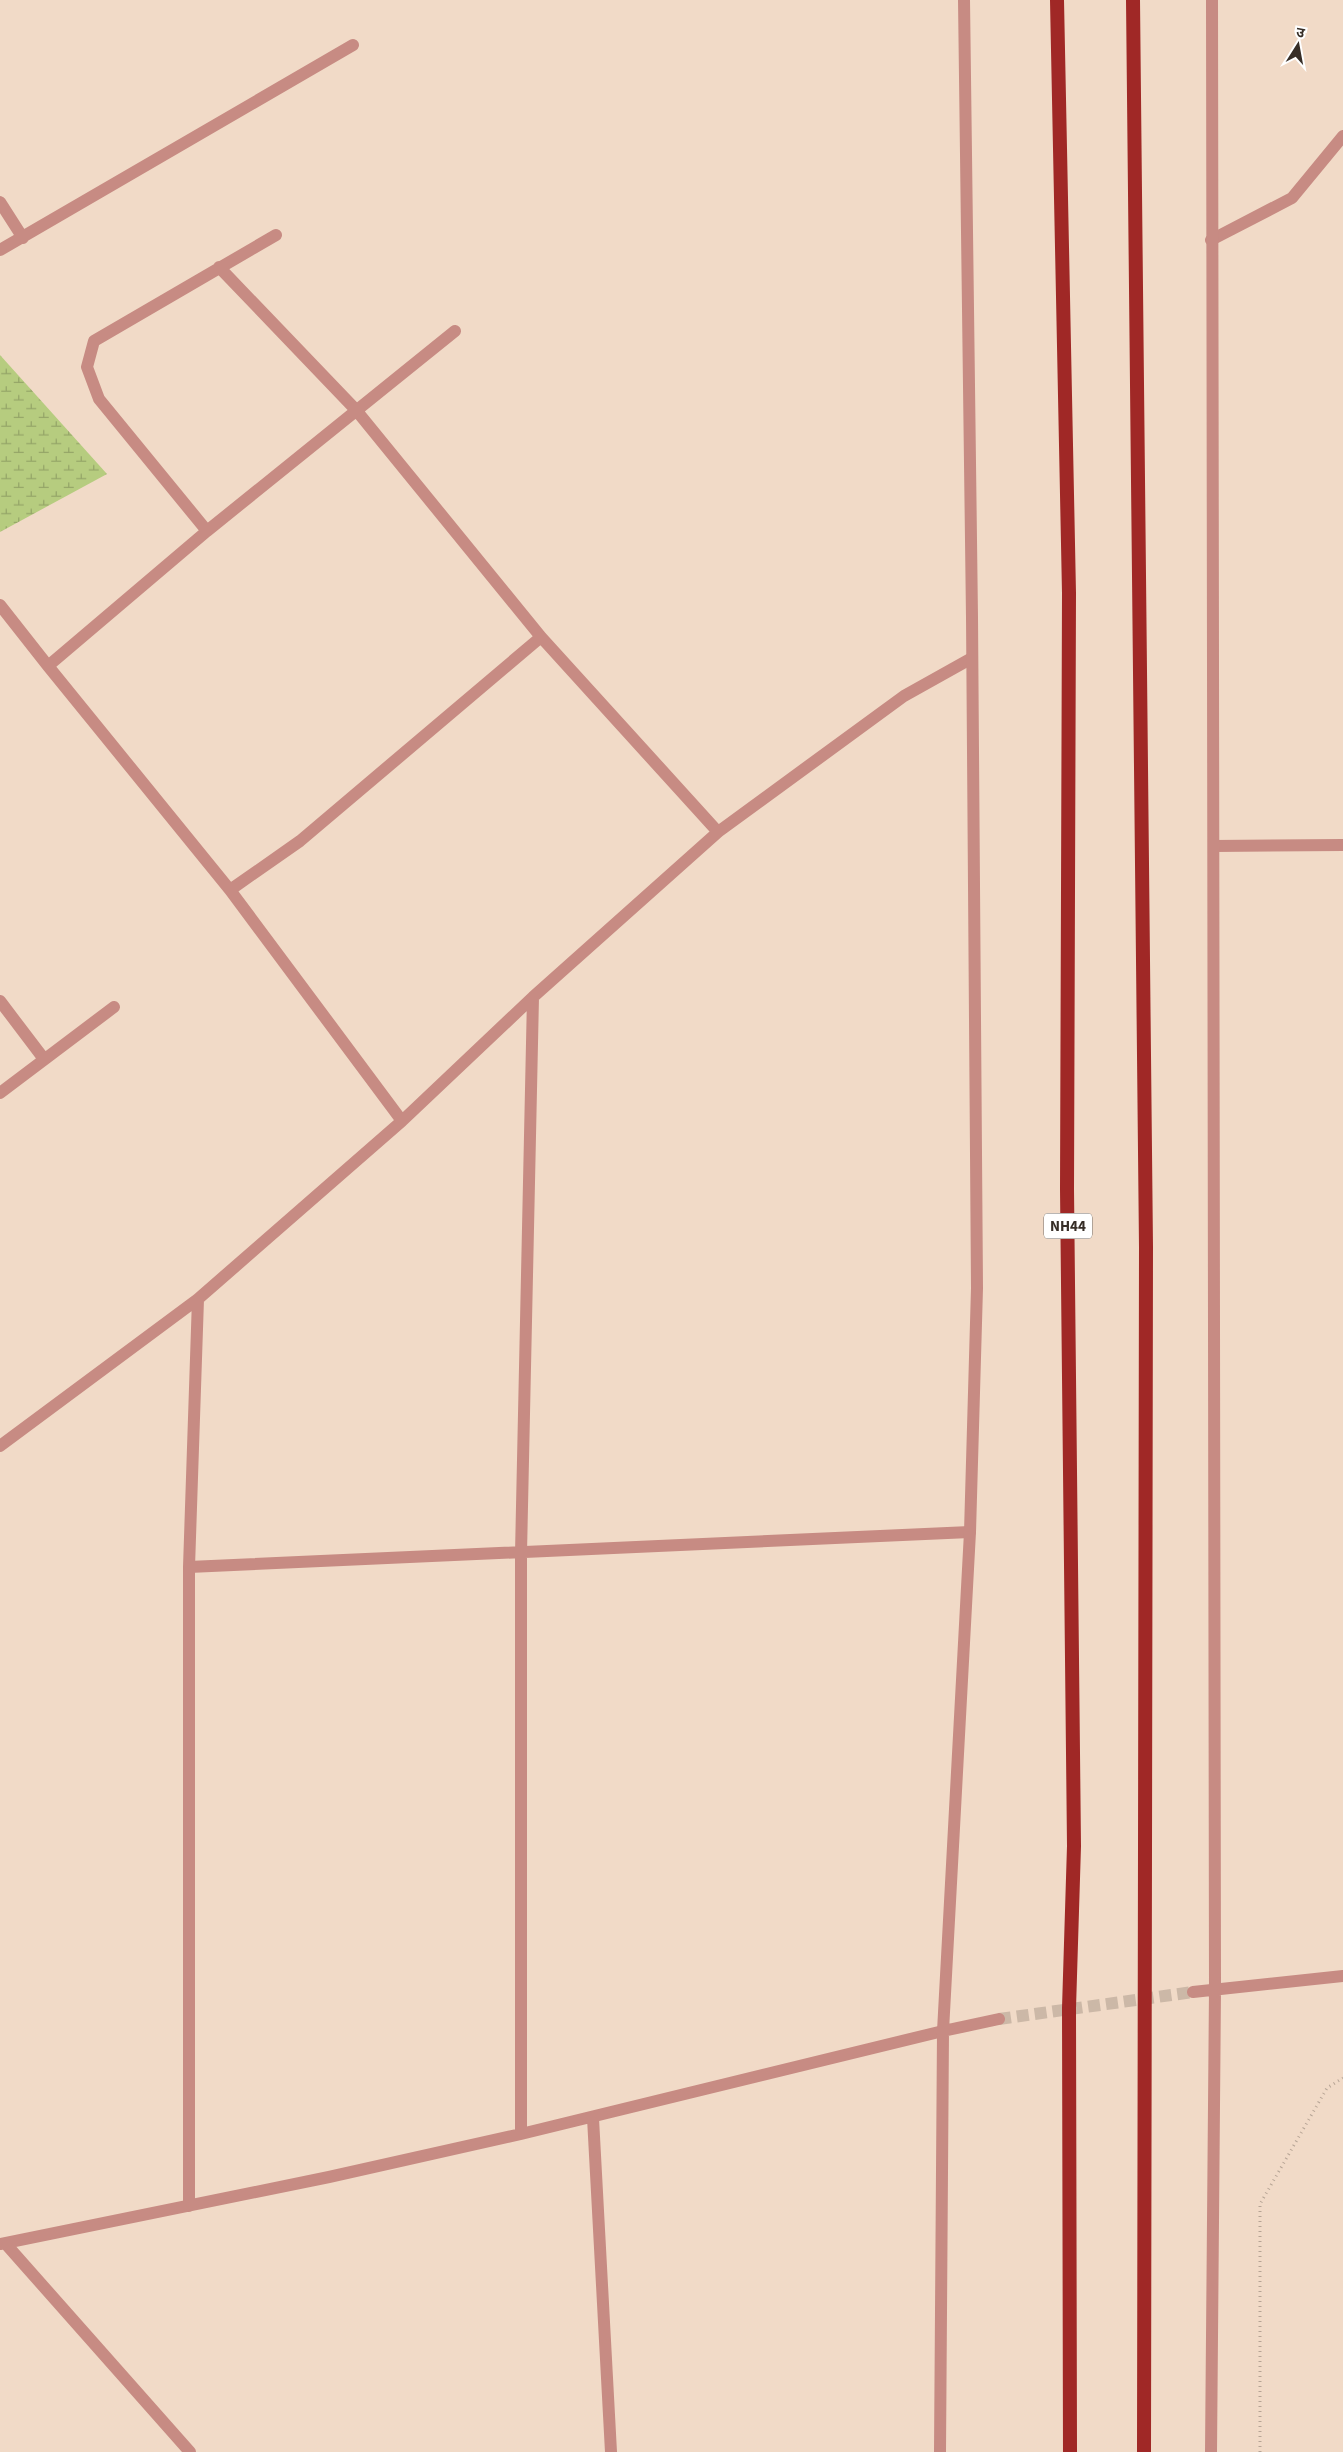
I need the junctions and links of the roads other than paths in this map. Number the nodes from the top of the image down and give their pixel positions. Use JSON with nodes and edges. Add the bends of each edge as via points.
{"nodes":[{"id":1,"x":964,"y":0,"type":"edge"},
{"id":2,"x":1057,"y":0,"type":"edge"},
{"id":3,"x":1133,"y":0,"type":"edge"},
{"id":4,"x":1212,"y":0,"type":"edge"},
{"id":5,"x":353,"y":44,"type":"dead end"},
{"id":6,"x":1343,"y":136,"type":"edge"},
{"id":7,"x":0,"y":202,"type":"edge"},
{"id":8,"x":276,"y":235,"type":"dead end"},
{"id":9,"x":23,"y":238,"type":"junction"},
{"id":10,"x":1211,"y":240,"type":"junction"},
{"id":11,"x":0,"y":250,"type":"edge"},
{"id":12,"x":219,"y":267,"type":"junction"},
{"id":13,"x":454,"y":331,"type":"dead end"},
{"id":14,"x":356,"y":410,"type":"junction"},
{"id":15,"x":207,"y":531,"type":"junction"},
{"id":16,"x":0,"y":605,"type":"edge"},
{"id":17,"x":541,"y":637,"type":"junction"},
{"id":18,"x":972,"y":658,"type":"junction"},
{"id":19,"x":48,"y":666,"type":"junction"},
{"id":20,"x":718,"y":832,"type":"junction"},
{"id":21,"x":1343,"y":845,"type":"edge"},
{"id":22,"x":1214,"y":846,"type":"junction"},
{"id":23,"x":230,"y":890,"type":"junction"},
{"id":24,"x":533,"y":997,"type":"junction"},
{"id":25,"x":0,"y":1001,"type":"edge"},
{"id":26,"x":114,"y":1007,"type":"dead end"},
{"id":27,"x":44,"y":1059,"type":"junction"},
{"id":28,"x":0,"y":1093,"type":"edge"},
{"id":29,"x":402,"y":1121,"type":"junction"},
{"id":30,"x":198,"y":1299,"type":"junction"},
{"id":31,"x":0,"y":1446,"type":"edge"},
{"id":32,"x":970,"y":1532,"type":"junction"},
{"id":33,"x":521,"y":1553,"type":"junction"},
{"id":34,"x":189,"y":1567,"type":"junction"},
{"id":35,"x":1343,"y":1976,"type":"edge"},
{"id":36,"x":1215,"y":1990,"type":"junction"},
{"id":37,"x":1193,"y":1992,"type":"tunnel mouth"},
{"id":38,"x":999,"y":2019,"type":"tunnel mouth"},
{"id":39,"x":943,"y":2032,"type":"junction"},
{"id":40,"x":593,"y":2118,"type":"junction"},
{"id":41,"x":521,"y":2134,"type":"junction"},
{"id":42,"x":190,"y":2206,"type":"junction"},
{"id":43,"x":2,"y":2244,"type":"edge"},
{"id":44,"x":190,"y":2452,"type":"edge"},
{"id":45,"x":611,"y":2452,"type":"edge"},
{"id":46,"x":940,"y":2452,"type":"edge"},
{"id":47,"x":1070,"y":2452,"type":"edge"},
{"id":48,"x":1144,"y":2452,"type":"edge"},
{"id":49,"x":1210,"y":2452,"type":"edge"}],
"edges":[{"from":1,"to":18,"type":"street"},
{"from":2,"to":47,"type":"highway","number":"NH44","via":[[1069,593],[1067,1189],[1074,1846],[1069,2008]]},
{"from":3,"to":48,"type":"highway","via":[[1146,1237]]},
{"from":4,"to":10,"type":"street"},
{"from":5,"to":9,"type":"street"},
{"from":6,"to":10,"type":"street","via":[[1292,198]]},
{"from":7,"to":9,"type":"street"},
{"from":8,"to":12,"type":"street"},
{"from":9,"to":11,"type":"street"},
{"from":10,"to":22,"type":"street"},
{"from":12,"to":14,"type":"street"},
{"from":12,"to":15,"type":"street","via":[[94,340],[87,367],[99,399]]},
{"from":13,"to":14,"type":"street"},
{"from":14,"to":15,"type":"street"},
{"from":14,"to":17,"type":"street"},
{"from":15,"to":19,"type":"street"},
{"from":16,"to":19,"type":"street"},
{"from":17,"to":20,"type":"street"},
{"from":17,"to":23,"type":"street","via":[[300,841]]},
{"from":18,"to":20,"type":"street","via":[[904,696]]},
{"from":18,"to":32,"type":"street","via":[[977,1288]]},
{"from":19,"to":23,"type":"street"},
{"from":20,"to":24,"type":"street"},
{"from":21,"to":22,"type":"street"},
{"from":22,"to":36,"type":"street"},
{"from":23,"to":29,"type":"street"},
{"from":24,"to":29,"type":"street"},
{"from":24,"to":33,"type":"street"},
{"from":25,"to":27,"type":"street"},
{"from":26,"to":27,"type":"street"},
{"from":27,"to":28,"type":"street"},
{"from":29,"to":30,"type":"street"},
{"from":30,"to":31,"type":"street"},
{"from":30,"to":34,"type":"street"},
{"from":32,"to":33,"type":"street"},
{"from":32,"to":39,"type":"street"},
{"from":33,"to":34,"type":"street"},
{"from":33,"to":41,"type":"street"},
{"from":34,"to":42,"type":"street"},
{"from":35,"to":36,"type":"street"},
{"from":36,"to":37,"type":"street"},
{"from":36,"to":49,"type":"street"},
{"from":38,"to":39,"type":"street"},
{"from":39,"to":40,"type":"street"},
{"from":39,"to":46,"type":"street"},
{"from":40,"to":41,"type":"street"},
{"from":40,"to":45,"type":"street"},
{"from":41,"to":42,"type":"street"},
{"from":42,"to":43,"type":"street"},
{"from":43,"to":44,"type":"street"}]}
